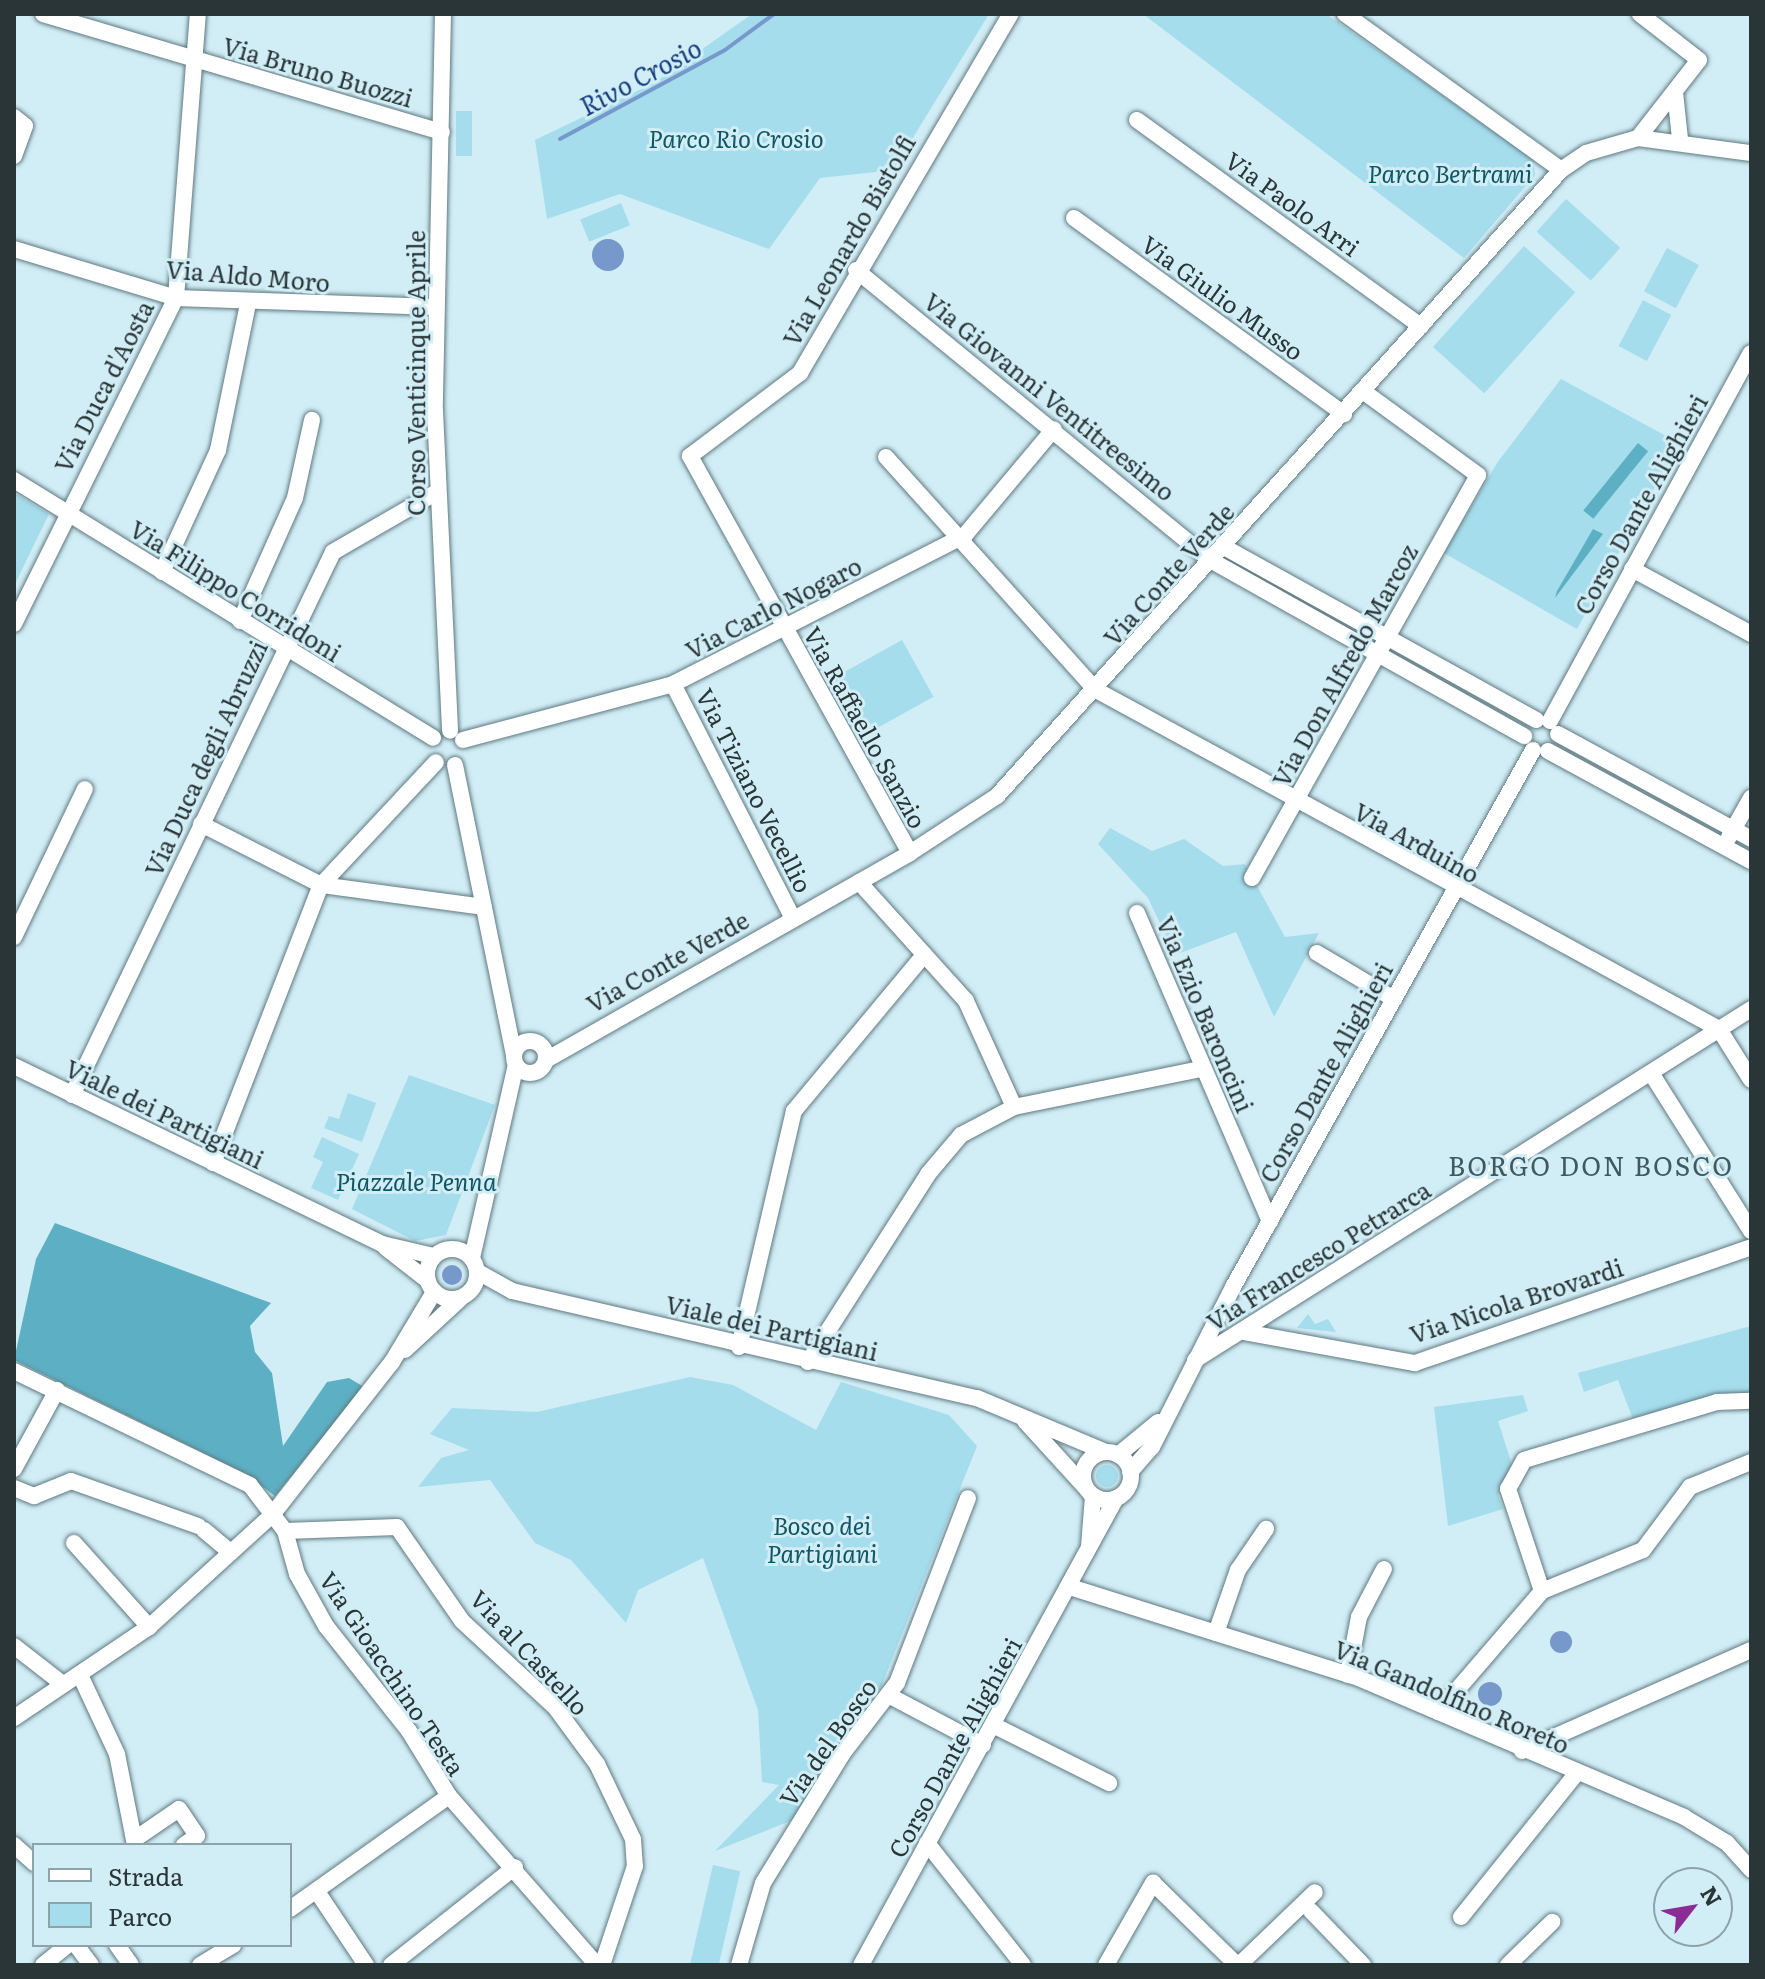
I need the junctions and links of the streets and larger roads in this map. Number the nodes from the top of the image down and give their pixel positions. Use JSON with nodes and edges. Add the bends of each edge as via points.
{"nodes":[{"id":1,"x":43,"y":14,"type":"edge"},
{"id":2,"x":198,"y":14,"type":"edge"},
{"id":3,"x":443,"y":14,"type":"edge"},
{"id":4,"x":1011,"y":14,"type":"edge"},
{"id":5,"x":1345,"y":14,"type":"edge"},
{"id":6,"x":1640,"y":14,"type":"edge"},
{"id":7,"x":194,"y":59,"type":"junction"},
{"id":8,"x":1675,"y":92,"type":"junction"},
{"id":9,"x":14,"y":117,"type":"edge"},
{"id":10,"x":1137,"y":120,"type":"dead end"},
{"id":11,"x":442,"y":132,"type":"junction"},
{"id":12,"x":1638,"y":138,"type":"junction"},
{"id":13,"x":1680,"y":139,"type":"junction"},
{"id":14,"x":1751,"y":153,"type":"edge"},
{"id":15,"x":14,"y":156,"type":"edge"},
{"id":16,"x":1561,"y":170,"type":"junction"},
{"id":17,"x":1074,"y":218,"type":"dead end"},
{"id":18,"x":14,"y":249,"type":"edge"},
{"id":19,"x":856,"y":270,"type":"junction"},
{"id":20,"x":176,"y":298,"type":"junction"},
{"id":21,"x":248,"y":304,"type":"junction"},
{"id":22,"x":436,"y":307,"type":"junction"},
{"id":23,"x":1421,"y":326,"type":"junction"},
{"id":24,"x":1751,"y":353,"type":"edge"},
{"id":25,"x":1364,"y":392,"type":"junction"},
{"id":26,"x":1344,"y":414,"type":"junction"},
{"id":27,"x":312,"y":420,"type":"dead end"},
{"id":28,"x":1054,"y":429,"type":"junction"},
{"id":29,"x":690,"y":456,"type":"joint"},
{"id":30,"x":886,"y":457,"type":"dead end"},
{"id":31,"x":14,"y":480,"type":"edge"},
{"id":32,"x":437,"y":492,"type":"junction"},
{"id":33,"x":67,"y":513,"type":"junction"},
{"id":34,"x":965,"y":535,"type":"junction"},
{"id":35,"x":1224,"y":547,"type":"junction"},
{"id":36,"x":1212,"y":561,"type":"junction"},
{"id":37,"x":1632,"y":569,"type":"junction"},
{"id":38,"x":162,"y":572,"type":"junction"},
{"id":39,"x":240,"y":621,"type":"junction"},
{"id":40,"x":14,"y":624,"type":"edge"},
{"id":41,"x":783,"y":629,"type":"junction"},
{"id":42,"x":1387,"y":634,"type":"junction"},
{"id":43,"x":1751,"y":634,"type":"edge"},
{"id":44,"x":283,"y":649,"type":"junction"},
{"id":45,"x":1378,"y":650,"type":"junction"},
{"id":46,"x":673,"y":684,"type":"junction"},
{"id":47,"x":1096,"y":690,"type":"junction"},
{"id":48,"x":1548,"y":725,"type":"junction"},
{"id":49,"x":457,"y":736,"type":"junction"},
{"id":50,"x":433,"y":738,"type":"junction"},
{"id":51,"x":1535,"y":746,"type":"junction"},
{"id":52,"x":436,"y":762,"type":"junction"},
{"id":53,"x":455,"y":765,"type":"junction"},
{"id":54,"x":85,"y":789,"type":"dead end"},
{"id":55,"x":1751,"y":798,"type":"edge"},
{"id":56,"x":1294,"y":802,"type":"junction"},
{"id":57,"x":201,"y":824,"type":"junction"},
{"id":58,"x":1733,"y":829,"type":"junction"},
{"id":59,"x":1751,"y":839,"type":"edge"},
{"id":60,"x":1724,"y":845,"type":"junction"},
{"id":61,"x":910,"y":853,"type":"junction"},
{"id":62,"x":1751,"y":861,"type":"edge"},
{"id":63,"x":1252,"y":878,"type":"dead end"},
{"id":64,"x":859,"y":882,"type":"junction"},
{"id":65,"x":321,"y":885,"type":"junction"},
{"id":66,"x":1452,"y":889,"type":"junction"},
{"id":67,"x":484,"y":907,"type":"junction"},
{"id":68,"x":1137,"y":913,"type":"dead end"},
{"id":69,"x":793,"y":918,"type":"junction"},
{"id":70,"x":14,"y":937,"type":"edge"},
{"id":71,"x":1317,"y":953,"type":"dead end"},
{"id":72,"x":924,"y":955,"type":"junction"},
{"id":73,"x":1394,"y":999,"type":"junction"},
{"id":74,"x":502,"y":1006,"type":"junction"},
{"id":75,"x":1751,"y":1009,"type":"edge"},
{"id":76,"x":1719,"y":1029,"type":"junction"},
{"id":77,"x":580,"y":1038,"type":"junction"},
{"id":78,"x":536,"y":1042,"type":"junction"},
{"id":79,"x":515,"y":1060,"type":"junction"},
{"id":80,"x":546,"y":1060,"type":"junction"},
{"id":81,"x":14,"y":1066,"type":"edge"},
{"id":82,"x":1201,"y":1069,"type":"junction"},
{"id":83,"x":533,"y":1073,"type":"junction"},
{"id":84,"x":1651,"y":1073,"type":"junction"},
{"id":85,"x":1751,"y":1080,"type":"edge"},
{"id":86,"x":72,"y":1095,"type":"junction"},
{"id":87,"x":1014,"y":1107,"type":"junction"},
{"id":88,"x":509,"y":1113,"type":"junction"},
{"id":89,"x":213,"y":1163,"type":"junction"},
{"id":90,"x":481,"y":1215,"type":"junction"},
{"id":91,"x":1270,"y":1222,"type":"junction"},
{"id":92,"x":1751,"y":1231,"type":"edge"},
{"id":93,"x":382,"y":1244,"type":"junction"},
{"id":94,"x":1751,"y":1247,"type":"edge"},
{"id":95,"x":442,"y":1252,"type":"junction"},
{"id":96,"x":475,"y":1265,"type":"junction"},
{"id":97,"x":430,"y":1286,"type":"junction"},
{"id":98,"x":512,"y":1291,"type":"junction"},
{"id":99,"x":465,"y":1296,"type":"junction"},
{"id":100,"x":1244,"y":1332,"type":"junction"},
{"id":101,"x":739,"y":1347,"type":"junction"},
{"id":102,"x":1193,"y":1361,"type":"junction"},
{"id":103,"x":392,"y":1362,"type":"junction"},
{"id":104,"x":808,"y":1362,"type":"junction"},
{"id":105,"x":14,"y":1371,"type":"edge"},
{"id":106,"x":57,"y":1390,"type":"junction"},
{"id":107,"x":1751,"y":1401,"type":"edge"},
{"id":108,"x":1018,"y":1414,"type":"junction"},
{"id":109,"x":1162,"y":1418,"type":"junction"},
{"id":110,"x":1112,"y":1453,"type":"junction"},
{"id":111,"x":1751,"y":1462,"type":"edge"},
{"id":112,"x":14,"y":1469,"type":"edge"},
{"id":113,"x":1130,"y":1472,"type":"junction"},
{"id":114,"x":14,"y":1488,"type":"edge"},
{"id":115,"x":1089,"y":1491,"type":"junction"},
{"id":116,"x":968,"y":1498,"type":"dead end"},
{"id":117,"x":1116,"y":1498,"type":"junction"},
{"id":118,"x":272,"y":1515,"type":"junction"},
{"id":119,"x":1266,"y":1529,"type":"dead end"},
{"id":120,"x":285,"y":1531,"type":"junction"},
{"id":121,"x":74,"y":1543,"type":"dead end"},
{"id":122,"x":1088,"y":1552,"type":"junction"},
{"id":123,"x":231,"y":1553,"type":"junction"},
{"id":124,"x":1384,"y":1569,"type":"dead end"},
{"id":125,"x":1070,"y":1587,"type":"junction"},
{"id":126,"x":1542,"y":1591,"type":"junction"},
{"id":127,"x":149,"y":1627,"type":"junction"},
{"id":128,"x":1216,"y":1633,"type":"junction"},
{"id":129,"x":14,"y":1646,"type":"edge"},
{"id":130,"x":1751,"y":1650,"type":"edge"},
{"id":131,"x":80,"y":1675,"type":"junction"},
{"id":132,"x":1348,"y":1675,"type":"junction"},
{"id":133,"x":59,"y":1681,"type":"junction"},
{"id":134,"x":890,"y":1696,"type":"junction"},
{"id":135,"x":1438,"y":1712,"type":"junction"},
{"id":136,"x":14,"y":1718,"type":"edge"},
{"id":137,"x":993,"y":1725,"type":"junction"},
{"id":138,"x":983,"y":1745,"type":"junction"},
{"id":139,"x":1522,"y":1751,"type":"junction"},
{"id":140,"x":1575,"y":1775,"type":"junction"},
{"id":141,"x":1109,"y":1783,"type":"dead end"},
{"id":142,"x":449,"y":1796,"type":"junction"},
{"id":143,"x":135,"y":1842,"type":"edge"},
{"id":144,"x":187,"y":1843,"type":"edge"},
{"id":145,"x":927,"y":1843,"type":"junction"},
{"id":146,"x":14,"y":1845,"type":"edge"},
{"id":147,"x":32,"y":1861,"type":"edge"},
{"id":148,"x":515,"y":1867,"type":"junction"},
{"id":149,"x":1751,"y":1870,"type":"edge"},
{"id":150,"x":1315,"y":1892,"type":"dead end"},
{"id":151,"x":318,"y":1893,"type":"junction"},
{"id":152,"x":292,"y":1908,"type":"edge"},
{"id":153,"x":1311,"y":1911,"type":"dead end"},
{"id":154,"x":1461,"y":1917,"type":"dead end"},
{"id":155,"x":1552,"y":1922,"type":"dead end"},
{"id":156,"x":118,"y":1947,"type":"edge"},
{"id":157,"x":230,"y":1947,"type":"edge"},
{"id":158,"x":80,"y":1951,"type":"edge"},
{"id":159,"x":43,"y":1965,"type":"edge"},
{"id":160,"x":131,"y":1965,"type":"edge"},
{"id":161,"x":200,"y":1965,"type":"edge"},
{"id":162,"x":366,"y":1965,"type":"edge"},
{"id":163,"x":391,"y":1965,"type":"edge"},
{"id":164,"x":600,"y":1965,"type":"edge"},
{"id":165,"x":739,"y":1965,"type":"edge"},
{"id":166,"x":861,"y":1965,"type":"edge"},
{"id":167,"x":1023,"y":1965,"type":"edge"},
{"id":168,"x":1106,"y":1965,"type":"edge"},
{"id":169,"x":1238,"y":1965,"type":"edge"},
{"id":170,"x":1363,"y":1965,"type":"edge"},
{"id":171,"x":1508,"y":1965,"type":"edge"}],
"edges":[{"from":1,"to":7,"type":"street","name":"Via Bruno Buozzi"},
{"from":2,"to":7,"type":"street","name":"Via Duca d'Aosta"},
{"from":3,"to":11,"type":"street","name":"Corso Venticinque Aprile"},
{"from":4,"to":19,"type":"street","name":"Via Leonardo Bistolfi"},
{"from":5,"to":16,"type":"street"},
{"from":6,"to":8,"type":"street","via":[[1699,60]]},
{"from":7,"to":11,"type":"street","name":"Via Bruno Buozzi"},
{"from":7,"to":20,"type":"street","name":"Via Duca d'Aosta"},
{"from":8,"to":12,"type":"street"},
{"from":8,"to":13,"type":"street"},
{"from":9,"to":15,"type":"street","via":[[25,126]]},
{"from":10,"to":23,"type":"street","name":"Via Paolo Arri"},
{"from":11,"to":22,"type":"street","name":"Corso Venticinque Aprile"},
{"from":12,"to":13,"type":"street","name":"Via Conte Verde"},
{"from":12,"to":16,"type":"street","name":"Via Conte Verde","via":[[1586,153]]},
{"from":13,"to":14,"type":"street","name":"Via Conte Verde"},
{"from":16,"to":23,"type":"street","name":"Via Conte Verde"},
{"from":17,"to":26,"type":"street","name":"Via Giulio Musso"},
{"from":18,"to":20,"type":"street","name":"Via Aldo Moro"},
{"from":19,"to":28,"type":"street","name":"Via Giovanni Ventitreesimo"},
{"from":19,"to":29,"type":"street","name":"Via Leonardo Bistolfi","via":[[800,373]]},
{"from":20,"to":21,"type":"street","name":"Via Aldo Moro"},
{"from":20,"to":33,"type":"street","name":"Via Duca d'Aosta"},
{"from":21,"to":22,"type":"street","name":"Via Aldo Moro"},
{"from":21,"to":38,"type":"street","via":[[218,450]]},
{"from":22,"to":32,"type":"street","name":"Corso Venticinque Aprile"},
{"from":23,"to":25,"type":"street","name":"Via Conte Verde"},
{"from":24,"to":37,"type":"street","name":"Corso Dante Alighieri"},
{"from":25,"to":26,"type":"street","name":"Via Conte Verde"},
{"from":25,"to":42,"type":"street","name":"Via Don Alfredo Marcoz","via":[[1478,475]]},
{"from":26,"to":35,"type":"street","name":"Via Conte Verde"},
{"from":27,"to":39,"type":"street","via":[[295,498]]},
{"from":28,"to":34,"type":"street","name":"Via Carlo Nogaro"},
{"from":28,"to":36,"type":"street","name":"Via Giovanni Ventitreesimo"},
{"from":29,"to":41,"type":"street","name":"Via Raffaello Sanzio"},
{"from":30,"to":34,"type":"street"},
{"from":31,"to":33,"type":"street","name":"Via Filippo Corridoni"},
{"from":32,"to":44,"type":"street","name":"Via Duca degli Abruzzi","via":[[333,552]]},
{"from":32,"to":49,"type":"street","name":"Corso Venticinque Aprile"},
{"from":33,"to":38,"type":"street","name":"Via Filippo Corridoni"},
{"from":33,"to":40,"type":"street","name":"Via Duca d'Aosta"},
{"from":34,"to":41,"type":"street","name":"Via Carlo Nogaro"},
{"from":34,"to":47,"type":"street"},
{"from":35,"to":36,"type":"street","name":"Via Conte Verde"},
{"from":35,"to":42,"type":"street"},
{"from":36,"to":45,"type":"street","name":"Via Giovanni Ventitreesimo"},
{"from":36,"to":47,"type":"street","name":"Via Conte Verde"},
{"from":37,"to":43,"type":"street"},
{"from":37,"to":48,"type":"street","name":"Corso Dante Alighieri"},
{"from":38,"to":39,"type":"street","name":"Via Filippo Corridoni"},
{"from":39,"to":44,"type":"street","name":"Via Filippo Corridoni"},
{"from":41,"to":46,"type":"street","name":"Via Carlo Nogaro"},
{"from":41,"to":61,"type":"street","name":"Via Raffaello Sanzio"},
{"from":42,"to":45,"type":"street","name":"Via Don Alfredo Marcoz"},
{"from":42,"to":48,"type":"street"},
{"from":44,"to":50,"type":"street","name":"Via Filippo Corridoni"},
{"from":44,"to":57,"type":"street","name":"Via Duca degli Abruzzi"},
{"from":45,"to":51,"type":"street","name":"Via Giovanni Ventitreesimo"},
{"from":45,"to":56,"type":"street","name":"Via Don Alfredo Marcoz"},
{"from":46,"to":49,"type":"street","name":"Via Carlo Nogaro","via":[[585,713]]},
{"from":46,"to":69,"type":"street","name":"Via Tiziano Vecellio"},
{"from":47,"to":56,"type":"street","name":"Via Arduino"},
{"from":47,"to":61,"type":"street","name":"Via Conte Verde","via":[[997,796]]},
{"from":48,"to":51,"type":"street"},
{"from":48,"to":51,"type":"street"},
{"from":48,"to":58,"type":"street"},
{"from":49,"to":50,"type":"street"},
{"from":49,"to":53,"type":"street","name":"Corso Venticinque Aprile"},
{"from":50,"to":52,"type":"street"},
{"from":51,"to":60,"type":"street","name":"Via Giovanni Ventitreesimo"},
{"from":51,"to":66,"type":"street","name":"Corso Dante Alighieri"},
{"from":52,"to":53,"type":"street"},
{"from":52,"to":65,"type":"street"},
{"from":53,"to":67,"type":"street","name":"Corso Venticinque Aprile"},
{"from":54,"to":70,"type":"street"},
{"from":55,"to":58,"type":"street"},
{"from":56,"to":63,"type":"street","name":"Via Don Alfredo Marcoz"},
{"from":56,"to":66,"type":"street","name":"Via Arduino"},
{"from":57,"to":65,"type":"street"},
{"from":57,"to":86,"type":"street","name":"Via Duca degli Abruzzi"},
{"from":58,"to":59,"type":"street"},
{"from":58,"to":60,"type":"street"},
{"from":60,"to":62,"type":"street","name":"Via Giovanni Ventitreesimo"},
{"from":61,"to":64,"type":"street","name":"Via Conte Verde"},
{"from":64,"to":69,"type":"street","name":"Via Conte Verde"},
{"from":64,"to":72,"type":"street"},
{"from":65,"to":67,"type":"street"},
{"from":65,"to":89,"type":"street"},
{"from":66,"to":73,"type":"street","name":"Corso Dante Alighieri"},
{"from":66,"to":76,"type":"street","name":"Via Arduino"},
{"from":67,"to":74,"type":"street","name":"Corso Venticinque Aprile"},
{"from":68,"to":82,"type":"street","name":"Via Ezio Baroncini"},
{"from":69,"to":77,"type":"street","name":"Via Conte Verde"},
{"from":71,"to":73,"type":"street"},
{"from":72,"to":87,"type":"street","via":[[966,1001]]},
{"from":72,"to":101,"type":"street","via":[[788,1122]]},
{"from":73,"to":91,"type":"street","name":"Corso Dante Alighieri"},
{"from":74,"to":78,"type":"street"},
{"from":74,"to":79,"type":"street","name":"Corso Venticinque Aprile"},
{"from":75,"to":76,"type":"street","name":"Via Francesco Petrarca"},
{"from":76,"to":84,"type":"street","name":"Via Francesco Petrarca"},
{"from":76,"to":85,"type":"street"},
{"from":77,"to":78,"type":"street","name":"Via Conte Verde"},
{"from":77,"to":80,"type":"street","name":"Via Conte Verde"},
{"from":78,"to":79,"type":"street"},
{"from":78,"to":80,"type":"street"},
{"from":79,"to":83,"type":"street"},
{"from":79,"to":88,"type":"street","name":"Via Conte Verde"},
{"from":80,"to":83,"type":"street","name":"Via Conte Verde"},
{"from":81,"to":86,"type":"street","name":"Viale dei Partigiani"},
{"from":82,"to":87,"type":"street"},
{"from":82,"to":91,"type":"street","name":"Via Ezio Baroncini"},
{"from":83,"to":88,"type":"street","name":"Via Conte Verde"},
{"from":84,"to":92,"type":"street"},
{"from":84,"to":100,"type":"street","name":"Via Francesco Petrarca"},
{"from":86,"to":89,"type":"street","name":"Viale dei Partigiani"},
{"from":87,"to":104,"type":"street","via":[[961,1135],[928,1174]]},
{"from":88,"to":90,"type":"street","name":"Via Conte Verde"},
{"from":89,"to":93,"type":"street","name":"Viale dei Partigiani"},
{"from":90,"to":95,"type":"street","name":"Via Conte Verde"},
{"from":90,"to":96,"type":"street","name":"Via Conte Verde"},
{"from":91,"to":102,"type":"street","name":"Corso Dante Alighieri"},
{"from":93,"to":95,"type":"street","name":"Viale dei Partigiani"},
{"from":93,"to":97,"type":"street","name":"Viale dei Partigiani"},
{"from":94,"to":100,"type":"street","name":"Via Nicola Brovardi","via":[[1415,1363]]},
{"from":95,"to":96,"type":"street","name":"Viale dei Partigiani"},
{"from":95,"to":97,"type":"street"},
{"from":96,"to":98,"type":"street","name":"Viale dei Partigiani"},
{"from":96,"to":99,"type":"street","name":"Via Conte Verde"},
{"from":97,"to":99,"type":"street","name":"Viale dei Partigiani"},
{"from":97,"to":103,"type":"street"},
{"from":98,"to":99,"type":"street","name":"Viale dei Partigiani"},
{"from":98,"to":101,"type":"street","name":"Viale dei Partigiani"},
{"from":99,"to":103,"type":"street"},
{"from":100,"to":102,"type":"street","name":"Via Francesco Petrarca"},
{"from":101,"to":104,"type":"street","name":"Viale dei Partigiani"},
{"from":102,"to":109,"type":"street","name":"Corso Dante Alighieri"},
{"from":103,"to":118,"type":"street"},
{"from":104,"to":108,"type":"street","name":"Viale dei Partigiani","via":[[940,1388]]},
{"from":105,"to":106,"type":"street","name":"Via Gioacchino Testa"},
{"from":106,"to":112,"type":"street"},
{"from":106,"to":118,"type":"street","name":"Via Gioacchino Testa","via":[[241,1477]]},
{"from":107,"to":126,"type":"street","via":[[1717,1402],[1524,1460],[1508,1489]]},
{"from":108,"to":110,"type":"street","name":"Viale dei Partigiani"},
{"from":108,"to":115,"type":"street","name":"Viale dei Partigiani"},
{"from":109,"to":110,"type":"street","name":"Corso Dante Alighieri"},
{"from":109,"to":113,"type":"street","name":"Corso Dante Alighieri","via":[[1152,1447]]},
{"from":110,"to":113,"type":"street"},
{"from":110,"to":115,"type":"street","via":[[1086,1464]]},
{"from":111,"to":126,"type":"street","via":[[1690,1487],[1643,1550]]},
{"from":113,"to":117,"type":"street"},
{"from":114,"to":123,"type":"street","via":[[34,1496],[71,1481],[201,1528]]},
{"from":115,"to":117,"type":"street"},
{"from":115,"to":122,"type":"street","name":"Corso Dante Alighieri"},
{"from":116,"to":134,"type":"street","name":"Via del Bosco"},
{"from":117,"to":122,"type":"street","name":"Corso Dante Alighieri"},
{"from":118,"to":120,"type":"street","name":"Via Gioacchino Testa"},
{"from":118,"to":123,"type":"street"},
{"from":119,"to":128,"type":"street","via":[[1238,1570]]},
{"from":120,"to":142,"type":"street","name":"Via Gioacchino Testa","via":[[297,1574],[326,1626],[409,1731]]},
{"from":120,"to":164,"type":"street","name":"Via al Castello","via":[[397,1527],[462,1621],[572,1730],[633,1839],[628,1895]]},
{"from":121,"to":127,"type":"street"},
{"from":122,"to":125,"type":"street","name":"Corso Dante Alighieri"},
{"from":123,"to":127,"type":"street"},
{"from":124,"to":132,"type":"street","via":[[1359,1617]]},
{"from":125,"to":128,"type":"street","name":"Via Gandolfino Roreto"},
{"from":125,"to":137,"type":"street","name":"Corso Dante Alighieri"},
{"from":126,"to":135,"type":"street"},
{"from":127,"to":131,"type":"street"},
{"from":128,"to":132,"type":"street","name":"Via Gandolfino Roreto"},
{"from":129,"to":133,"type":"street"},
{"from":130,"to":139,"type":"street"},
{"from":131,"to":133,"type":"street"},
{"from":131,"to":143,"type":"street","via":[[117,1754]]},
{"from":132,"to":135,"type":"street","name":"Via Gandolfino Roreto"},
{"from":133,"to":136,"type":"street"},
{"from":134,"to":138,"type":"street"},
{"from":134,"to":165,"type":"street","name":"Via del Bosco","via":[[843,1753],[763,1883]]},
{"from":135,"to":139,"type":"street","name":"Via Gandolfino Roreto"},
{"from":137,"to":138,"type":"street","name":"Corso Dante Alighieri"},
{"from":137,"to":141,"type":"street"},
{"from":138,"to":145,"type":"street","name":"Corso Dante Alighieri"},
{"from":139,"to":140,"type":"street","name":"Via Gandolfino Roreto"},
{"from":140,"to":149,"type":"street","name":"Via Gandolfino Roreto","via":[[1684,1817],[1727,1843]]},
{"from":140,"to":154,"type":"street"},
{"from":142,"to":148,"type":"street","name":"Via Gioacchino Testa"},
{"from":142,"to":151,"type":"street"},
{"from":143,"to":144,"type":"street","via":[[179,1809],[197,1836]]},
{"from":145,"to":166,"type":"street","name":"Corso Dante Alighieri"},
{"from":145,"to":167,"type":"street"},
{"from":146,"to":147,"type":"street"},
{"from":148,"to":163,"type":"street"},
{"from":148,"to":164,"type":"street","name":"Via Gioacchino Testa"},
{"from":150,"to":169,"type":"street"},
{"from":151,"to":152,"type":"street"},
{"from":151,"to":162,"type":"street"},
{"from":153,"to":170,"type":"street"},
{"from":155,"to":171,"type":"street"},
{"from":156,"to":160,"type":"street"},
{"from":157,"to":161,"type":"street"},
{"from":158,"to":159,"type":"street"},
{"from":168,"to":169,"type":"street","via":[[1153,1883]]}]}
